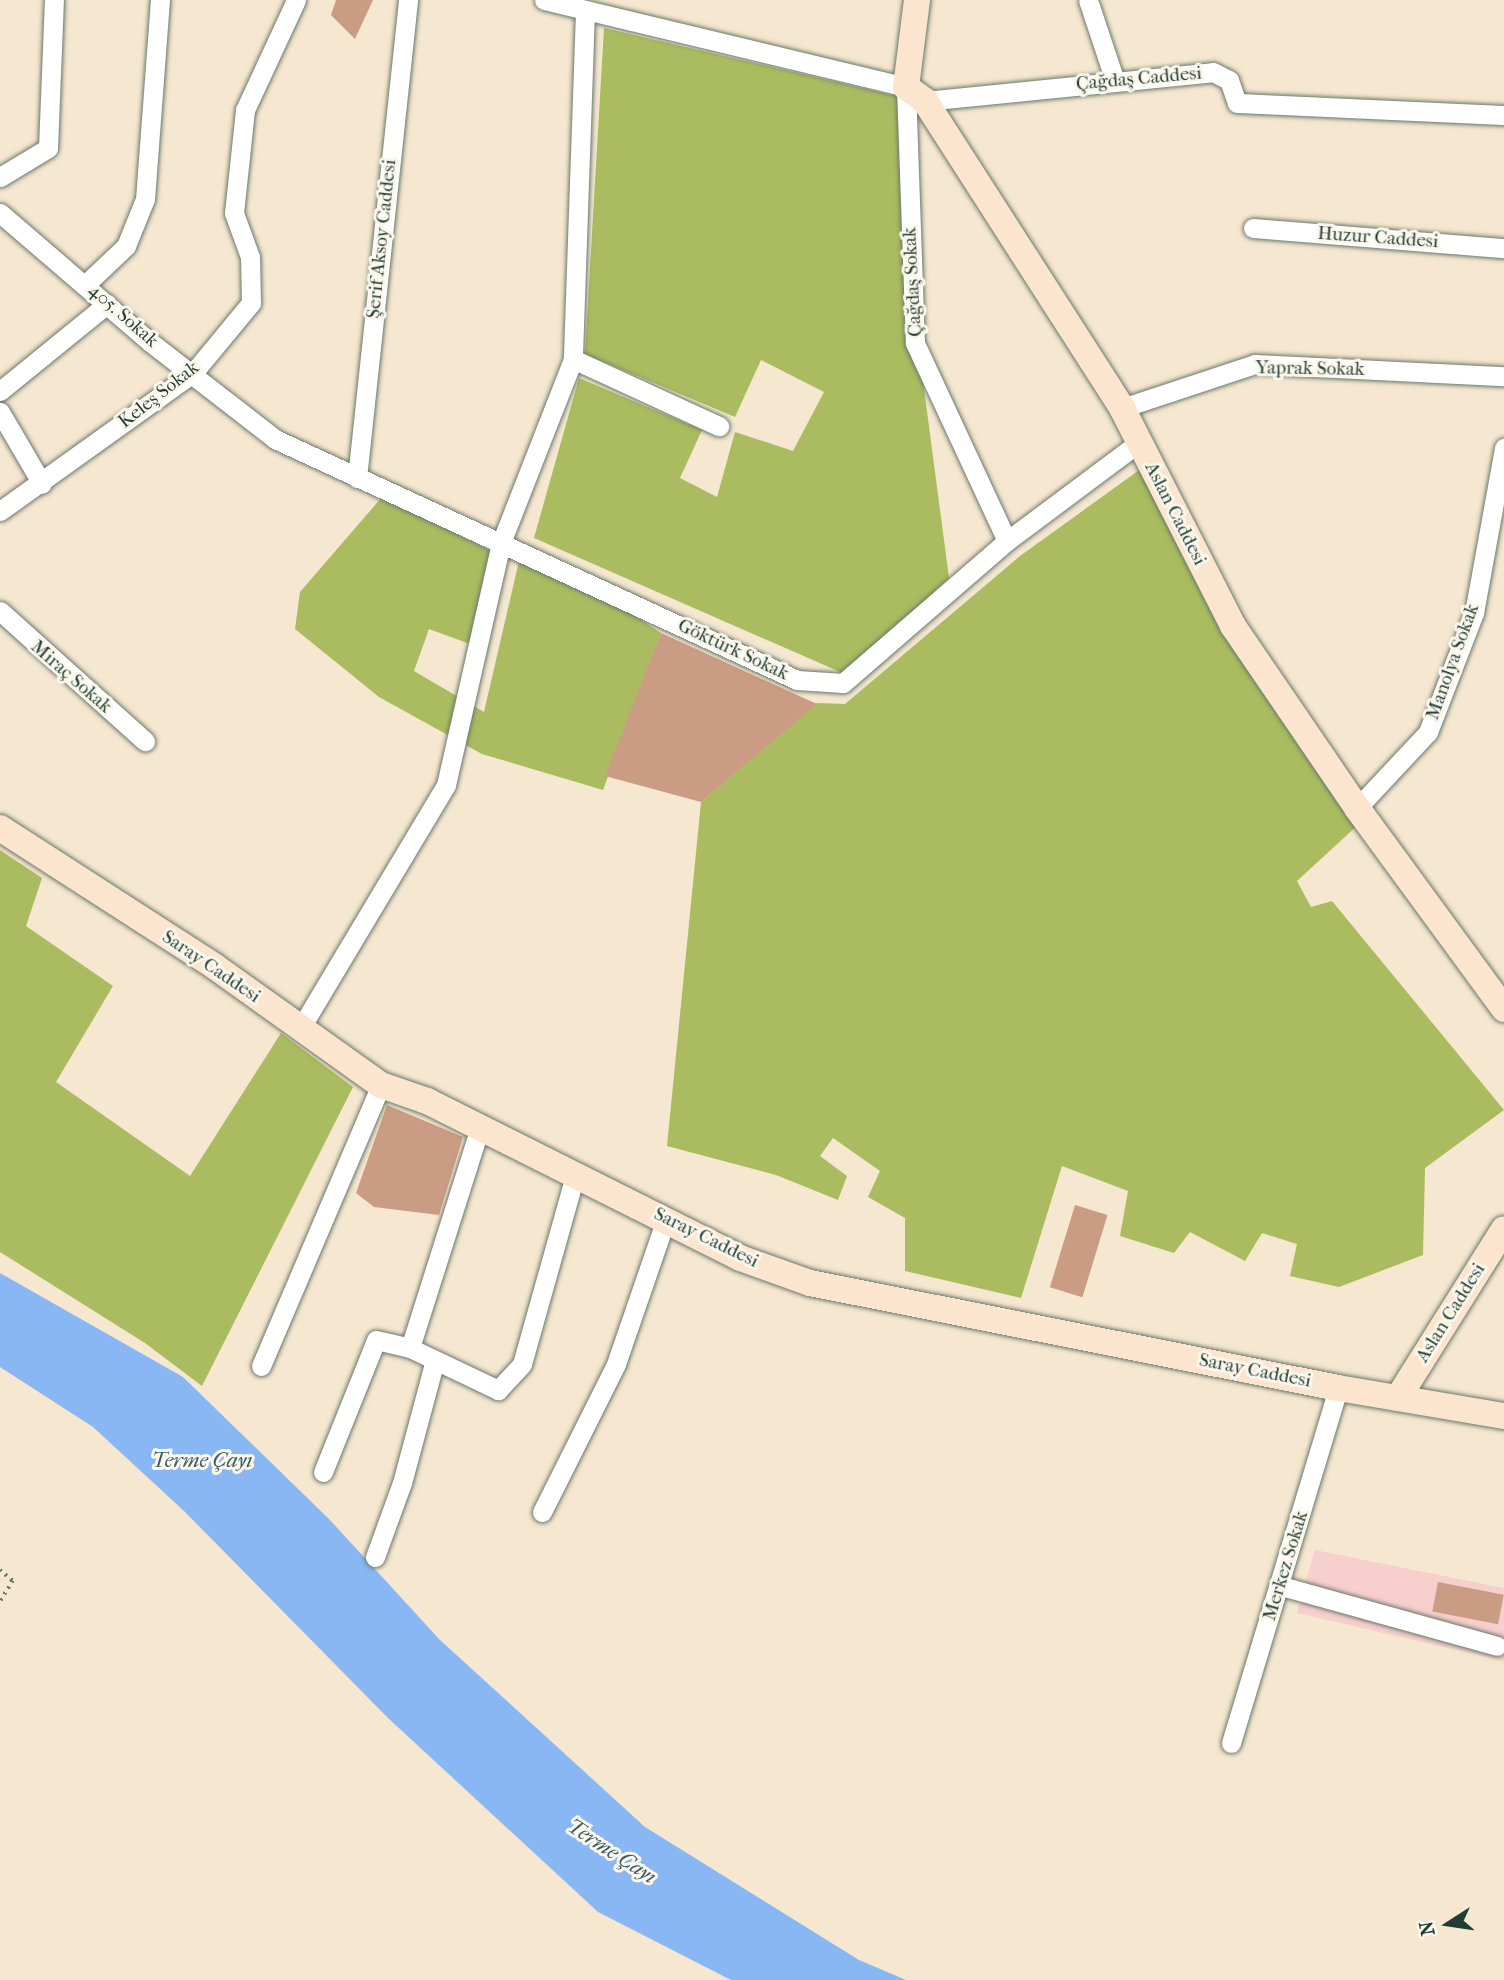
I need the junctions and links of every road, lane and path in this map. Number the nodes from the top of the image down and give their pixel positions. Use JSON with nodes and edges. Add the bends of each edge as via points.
{"nodes":[{"id":1,"x":54,"y":0,"type":"edge"},
{"id":2,"x":160,"y":0,"type":"edge"},
{"id":3,"x":296,"y":0,"type":"edge"},
{"id":4,"x":408,"y":0,"type":"edge"},
{"id":5,"x":544,"y":0,"type":"edge"},
{"id":6,"x":917,"y":0,"type":"edge"},
{"id":7,"x":1088,"y":0,"type":"edge"},
{"id":8,"x":585,"y":11,"type":"junction"},
{"id":9,"x":1115,"y":81,"type":"junction"},
{"id":10,"x":915,"y":94,"type":"junction"},
{"id":11,"x":1504,"y":115,"type":"edge"},
{"id":12,"x":0,"y":177,"type":"edge"},
{"id":13,"x":0,"y":213,"type":"edge"},
{"id":14,"x":1253,"y":228,"type":"dead end"},
{"id":15,"x":1504,"y":248,"type":"edge"},
{"id":16,"x":86,"y":284,"type":"junction"},
{"id":17,"x":107,"y":304,"type":"junction"},
{"id":18,"x":573,"y":359,"type":"junction"},
{"id":19,"x":193,"y":373,"type":"junction"},
{"id":20,"x":1504,"y":376,"type":"edge"},
{"id":21,"x":0,"y":391,"type":"edge"},
{"id":22,"x":1122,"y":408,"type":"junction"},
{"id":23,"x":0,"y":412,"type":"edge"},
{"id":24,"x":719,"y":426,"type":"dead end"},
{"id":25,"x":1138,"y":443,"type":"junction"},
{"id":26,"x":1504,"y":447,"type":"edge"},
{"id":27,"x":357,"y":478,"type":"junction"},
{"id":28,"x":42,"y":484,"type":"junction"},
{"id":29,"x":0,"y":511,"type":"edge"},
{"id":30,"x":1007,"y":541,"type":"junction"},
{"id":31,"x":501,"y":543,"type":"junction"},
{"id":32,"x":0,"y":611,"type":"edge"},
{"id":33,"x":145,"y":741,"type":"dead end"},
{"id":34,"x":1357,"y":808,"type":"junction"},
{"id":35,"x":0,"y":828,"type":"edge"},
{"id":36,"x":1504,"y":1009,"type":"edge"},
{"id":37,"x":300,"y":1029,"type":"junction"},
{"id":38,"x":381,"y":1085,"type":"junction"},
{"id":39,"x":479,"y":1130,"type":"junction"},
{"id":40,"x":575,"y":1176,"type":"junction"},
{"id":41,"x":666,"y":1219,"type":"junction"},
{"id":42,"x":1504,"y":1228,"type":"edge"},
{"id":43,"x":410,"y":1348,"type":"junction"},
{"id":44,"x":435,"y":1360,"type":"junction"},
{"id":45,"x":261,"y":1366,"type":"dead end"},
{"id":46,"x":1338,"y":1388,"type":"junction"},
{"id":47,"x":1398,"y":1398,"type":"junction"},
{"id":48,"x":1504,"y":1416,"type":"edge"},
{"id":49,"x":323,"y":1472,"type":"dead end"},
{"id":50,"x":542,"y":1512,"type":"dead end"},
{"id":51,"x":375,"y":1557,"type":"dead end"},
{"id":52,"x":0,"y":1570,"type":"edge"},
{"id":53,"x":1281,"y":1586,"type":"junction"},
{"id":54,"x":0,"y":1602,"type":"edge"},
{"id":55,"x":1497,"y":1646,"type":"dead end"},
{"id":56,"x":1231,"y":1743,"type":"dead end"}],
"edges":[{"from":1,"to":12,"type":"street","via":[[48,148]]},
{"from":2,"to":16,"type":"street","via":[[145,199],[126,246]]},
{"from":3,"to":19,"type":"street","name":"Keleş Sokak","via":[[245,110],[234,213],[250,257],[251,303]]},
{"from":4,"to":27,"type":"street","name":"Şerif Aksoy Caddesi"},
{"from":5,"to":8,"type":"street","name":"Çağdaş Caddesi"},
{"from":6,"to":10,"type":"main road"},
{"from":7,"to":9,"type":"street"},
{"from":8,"to":10,"type":"street","name":"Çağdaş Caddesi"},
{"from":8,"to":18,"type":"street"},
{"from":9,"to":10,"type":"street","name":"Çağdaş Caddesi"},
{"from":9,"to":11,"type":"street","name":"Çağdaş Caddesi","via":[[1213,72],[1229,80],[1237,103]]},
{"from":10,"to":22,"type":"main road","name":"Aslan Caddesi"},
{"from":10,"to":30,"type":"street","name":"Çağdaş Sokak","via":[[915,343]]},
{"from":13,"to":16,"type":"street","name":"405. Sokak"},
{"from":14,"to":15,"type":"street","name":"Huzur Caddesi"},
{"from":16,"to":17,"type":"street","name":"405. Sokak"},
{"from":17,"to":19,"type":"street","name":"405. Sokak"},
{"from":17,"to":21,"type":"street"},
{"from":18,"to":24,"type":"street"},
{"from":18,"to":31,"type":"street"},
{"from":19,"to":27,"type":"street","name":"405. Sokak","via":[[275,439]]},
{"from":19,"to":28,"type":"street","name":"Keleş Sokak"},
{"from":20,"to":22,"type":"street","name":"Yaprak Sokak","via":[[1255,364]]},
{"from":22,"to":25,"type":"main road","name":"Aslan Caddesi"},
{"from":23,"to":28,"type":"street"},
{"from":25,"to":30,"type":"street","name":"Göktürk Sokak"},
{"from":25,"to":34,"type":"main road","name":"Aslan Caddesi","via":[[1233,626]]},
{"from":26,"to":34,"type":"street","name":"Manolya Sokak","via":[[1474,613],[1428,732]]},
{"from":27,"to":31,"type":"street","name":"Göktürk Sokak"},
{"from":28,"to":29,"type":"street","name":"Keleş Sokak"},
{"from":30,"to":31,"type":"street","name":"Göktürk Sokak","via":[[843,683],[797,680]]},
{"from":31,"to":37,"type":"street","via":[[446,785]]},
{"from":32,"to":33,"type":"street","name":"Miraç Sokak"},
{"from":34,"to":36,"type":"main road","name":"Aslan Caddesi"},
{"from":35,"to":37,"type":"main road","name":"Saray Caddesi","via":[[214,966]]},
{"from":37,"to":38,"type":"main road","name":"Saray Caddesi"},
{"from":38,"to":39,"type":"main road","name":"Saray Caddesi","via":[[426,1101]]},
{"from":38,"to":45,"type":"street"},
{"from":39,"to":40,"type":"main road","name":"Saray Caddesi"},
{"from":39,"to":43,"type":"street"},
{"from":40,"to":41,"type":"main road","name":"Saray Caddesi"},
{"from":40,"to":44,"type":"street","via":[[522,1364],[498,1390]]},
{"from":41,"to":46,"type":"main road","name":"Saray Caddesi","via":[[740,1258],[810,1283]]},
{"from":41,"to":50,"type":"street","via":[[616,1363]]},
{"from":42,"to":47,"type":"main road","name":"Aslan Caddesi"},
{"from":43,"to":44,"type":"street"},
{"from":43,"to":49,"type":"street","via":[[376,1340]]},
{"from":44,"to":51,"type":"street","via":[[402,1483]]},
{"from":46,"to":47,"type":"main road","name":"Saray Caddesi"},
{"from":46,"to":53,"type":"street","name":"Merkez Sokak"},
{"from":47,"to":48,"type":"main road","name":"Saray Caddesi"},
{"from":52,"to":54,"type":"path","via":[[13,1581]]},
{"from":53,"to":55,"type":"street"},
{"from":53,"to":56,"type":"street","name":"Merkez Sokak"}]}
